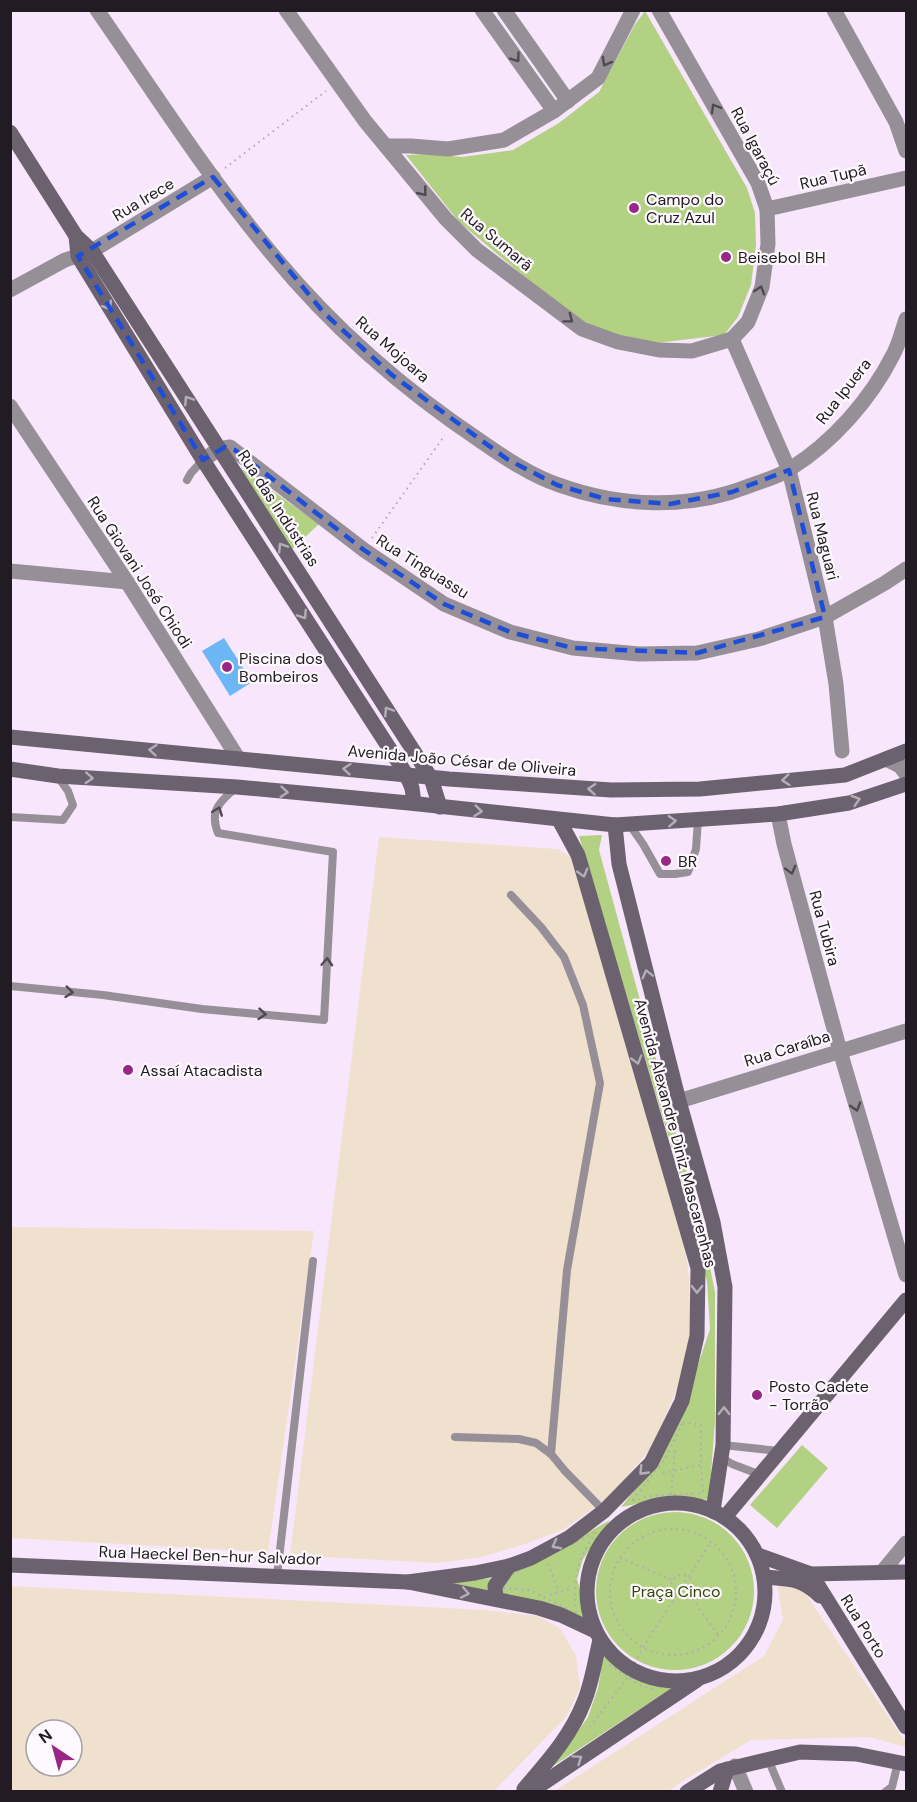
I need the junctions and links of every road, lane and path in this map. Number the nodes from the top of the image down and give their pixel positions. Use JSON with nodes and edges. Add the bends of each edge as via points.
{"nodes":[{"id":1,"x":97,"y":10,"type":"edge"},
{"id":2,"x":286,"y":10,"type":"edge"},
{"id":3,"x":482,"y":10,"type":"edge"},
{"id":4,"x":504,"y":10,"type":"edge"},
{"id":5,"x":633,"y":10,"type":"edge"},
{"id":6,"x":659,"y":10,"type":"edge"},
{"id":7,"x":834,"y":10,"type":"edge"},
{"id":8,"x":338,"y":82,"type":"junction"},
{"id":9,"x":568,"y":100,"type":"junction"},
{"id":10,"x":554,"y":111,"type":"junction"},
{"id":11,"x":10,"y":132,"type":"edge"},
{"id":12,"x":386,"y":146,"type":"junction"},
{"id":13,"x":906,"y":151,"type":"edge"},
{"id":14,"x":213,"y":177,"type":"junction"},
{"id":15,"x":906,"y":178,"type":"edge"},
{"id":16,"x":767,"y":209,"type":"junction"},
{"id":17,"x":85,"y":254,"type":"junction"},
{"id":18,"x":10,"y":290,"type":"edge"},
{"id":19,"x":906,"y":319,"type":"edge"},
{"id":20,"x":732,"y":339,"type":"junction"},
{"id":21,"x":13,"y":413,"type":"edge"},
{"id":22,"x":453,"y":423,"type":"junction"},
{"id":23,"x":219,"y":449,"type":"junction"},
{"id":24,"x":203,"y":460,"type":"junction"},
{"id":25,"x":789,"y":470,"type":"junction"},
{"id":26,"x":187,"y":480,"type":"dead end"},
{"id":27,"x":364,"y":550,"type":"junction"},
{"id":28,"x":906,"y":569,"type":"edge"},
{"id":29,"x":10,"y":571,"type":"edge"},
{"id":30,"x":128,"y":582,"type":"junction"},
{"id":31,"x":825,"y":617,"type":"junction"},
{"id":32,"x":10,"y":737,"type":"edge"},
{"id":33,"x":842,"y":751,"type":"dead end"},
{"id":34,"x":906,"y":751,"type":"edge"},
{"id":35,"x":238,"y":758,"type":"junction"},
{"id":36,"x":886,"y":759,"type":"junction"},
{"id":37,"x":10,"y":770,"type":"edge"},
{"id":38,"x":406,"y":774,"type":"junction"},
{"id":39,"x":906,"y":774,"type":"edge"},
{"id":40,"x":58,"y":776,"type":"junction"},
{"id":41,"x":431,"y":778,"type":"junction"},
{"id":42,"x":906,"y":784,"type":"edge"},
{"id":43,"x":237,"y":787,"type":"junction"},
{"id":44,"x":414,"y":803,"type":"junction"},
{"id":45,"x":440,"y":807,"type":"junction"},
{"id":46,"x":778,"y":814,"type":"junction"},
{"id":47,"x":10,"y":817,"type":"edge"},
{"id":48,"x":699,"y":819,"type":"junction"},
{"id":49,"x":559,"y":820,"type":"junction"},
{"id":50,"x":622,"y":824,"type":"junction"},
{"id":51,"x":512,"y":895,"type":"dead end"},
{"id":52,"x":10,"y":986,"type":"edge"},
{"id":53,"x":906,"y":1031,"type":"edge"},
{"id":54,"x":840,"y":1051,"type":"junction"},
{"id":55,"x":679,"y":1101,"type":"junction"},
{"id":56,"x":313,"y":1261,"type":"dead end"},
{"id":57,"x":906,"y":1275,"type":"edge"},
{"id":58,"x":906,"y":1300,"type":"edge"},
{"id":59,"x":676,"y":1435,"type":"junction"},
{"id":60,"x":455,"y":1437,"type":"dead end"},
{"id":61,"x":722,"y":1451,"type":"junction"},
{"id":62,"x":780,"y":1451,"type":"junction"},
{"id":63,"x":551,"y":1454,"type":"junction"},
{"id":64,"x":700,"y":1465,"type":"junction"},
{"id":65,"x":673,"y":1471,"type":"junction"},
{"id":66,"x":652,"y":1475,"type":"junction"},
{"id":67,"x":761,"y":1475,"type":"junction"},
{"id":68,"x":671,"y":1494,"type":"junction"},
{"id":69,"x":604,"y":1511,"type":"junction"},
{"id":70,"x":719,"y":1514,"type":"junction"},
{"id":71,"x":618,"y":1525,"type":"junction"},
{"id":72,"x":711,"y":1542,"type":"junction"},
{"id":73,"x":906,"y":1543,"type":"edge"},
{"id":74,"x":758,"y":1554,"type":"junction"},
{"id":75,"x":546,"y":1558,"type":"junction"},
{"id":76,"x":620,"y":1558,"type":"junction"},
{"id":77,"x":10,"y":1565,"type":"edge"},
{"id":78,"x":509,"y":1566,"type":"junction"},
{"id":79,"x":882,"y":1572,"type":"junction"},
{"id":80,"x":906,"y":1572,"type":"edge"},
{"id":81,"x":811,"y":1574,"type":"junction"},
{"id":82,"x":277,"y":1576,"type":"junction"},
{"id":83,"x":688,"y":1576,"type":"junction"},
{"id":84,"x":764,"y":1577,"type":"junction"},
{"id":85,"x":672,"y":1580,"type":"junction"},
{"id":86,"x":408,"y":1582,"type":"junction"},
{"id":87,"x":573,"y":1588,"type":"junction"},
{"id":88,"x":559,"y":1592,"type":"junction"},
{"id":89,"x":690,"y":1594,"type":"junction"},
{"id":90,"x":676,"y":1595,"type":"junction"},
{"id":91,"x":546,"y":1597,"type":"junction"},
{"id":92,"x":496,"y":1599,"type":"junction"},
{"id":93,"x":829,"y":1604,"type":"junction"},
{"id":94,"x":598,"y":1635,"type":"junction"},
{"id":95,"x":718,"y":1635,"type":"junction"},
{"id":96,"x":643,"y":1647,"type":"junction"},
{"id":97,"x":606,"y":1662,"type":"dead end"},
{"id":98,"x":630,"y":1673,"type":"junction"},
{"id":99,"x":701,"y":1678,"type":"junction"},
{"id":100,"x":648,"y":1696,"type":"dead end"},
{"id":101,"x":593,"y":1717,"type":"dead end"},
{"id":102,"x":906,"y":1727,"type":"edge"},
{"id":103,"x":768,"y":1760,"type":"junction"},
{"id":104,"x":902,"y":1763,"type":"edge"},
{"id":105,"x":731,"y":1768,"type":"junction"},
{"id":106,"x":521,"y":1791,"type":"edge"},
{"id":107,"x":530,"y":1791,"type":"edge"},
{"id":108,"x":687,"y":1791,"type":"edge"},
{"id":109,"x":720,"y":1791,"type":"edge"},
{"id":110,"x":746,"y":1791,"type":"edge"},
{"id":111,"x":782,"y":1791,"type":"edge"},
{"id":112,"x":885,"y":1791,"type":"edge"}],
"edges":[{"from":1,"to":14,"type":"street","name":"Rua Mojoara"},
{"from":2,"to":8,"type":"street","name":"Rua Sumarã"},
{"from":3,"to":10,"type":"street","one_way":true},
{"from":4,"to":9,"type":"street"},
{"from":5,"to":9,"type":"street","one_way":true,"via":[[598,78]]},
{"from":16,"to":6,"type":"street","name":"Rua Igaraçú","one_way":true,"via":[[758,183]]},
{"from":7,"to":13,"type":"street","via":[[896,122]]},
{"from":8,"to":12,"type":"street","name":"Rua Sumarã"},
{"from":8,"to":14,"type":"path"},
{"from":9,"to":10,"type":"street"},
{"from":10,"to":12,"type":"street","via":[[504,140],[448,149]]},
{"from":11,"to":17,"type":"street","name":"Rua das Indústrias"},
{"from":12,"to":20,"type":"street","name":"Rua Sumarã","one_way":true,"via":[[477,250],[582,329],[618,342],[659,350],[692,351]]},
{"from":14,"to":17,"type":"street","name":"Rua Irece"},
{"from":14,"to":22,"type":"street","name":"Rua Mojoara","via":[[324,313],[392,375]]},
{"from":15,"to":16,"type":"street","name":"Rua Tupã"},
{"from":20,"to":16,"type":"street","name":"Rua Igaraçú","one_way":true,"via":[[748,322],[762,287],[768,244]]},
{"from":17,"to":18,"type":"street","name":"Rua Irece","via":[[65,260]]},
{"from":23,"to":17,"type":"street","name":"Rua das Indústrias","one_way":true},
{"from":17,"to":24,"type":"street","name":"Rua das Indústrias","one_way":true},
{"from":19,"to":25,"type":"street","name":"Rua Ipuera","via":[[893,355],[860,405],[840,430]]},
{"from":20,"to":25,"type":"street","name":"Rua Maguari"},
{"from":21,"to":30,"type":"street","name":"Rua Giovani José Chiodi"},
{"from":22,"to":25,"type":"street","name":"Rua Mojoara","via":[[507,459],[557,485],[606,499],[670,504],[732,492]]},
{"from":22,"to":27,"type":"path"},
{"from":23,"to":24,"type":"street"},
{"from":23,"to":27,"type":"street","name":"Rua Tinguassu","via":[[235,450]]},
{"from":41,"to":23,"type":"street","name":"Rua das Indústrias","one_way":true},
{"from":24,"to":26,"type":"lane"},
{"from":24,"to":38,"type":"street","name":"Rua das Indústrias","one_way":true},
{"from":25,"to":31,"type":"street","name":"Rua Maguari"},
{"from":27,"to":31,"type":"street","name":"Rua Tinguassu","via":[[444,604],[510,632],[573,648],[639,654],[696,653],[759,639]]},
{"from":28,"to":31,"type":"street","name":"Rua Tinguassu"},
{"from":29,"to":30,"type":"street"},
{"from":30,"to":35,"type":"street","name":"Rua Giovani José Chiodi"},
{"from":31,"to":33,"type":"street","name":"Rua Maguari"},
{"from":35,"to":32,"type":"street","name":"Avenida João César de Oliveira","one_way":true},
{"from":34,"to":36,"type":"street","name":"Avenida João César de Oliveira"},
{"from":38,"to":35,"type":"street","name":"Avenida João César de Oliveira","one_way":true},
{"from":36,"to":39,"type":"street"},
{"from":36,"to":41,"type":"street","name":"Avenida João César de Oliveira","one_way":true,"via":[[845,775],[700,789],[611,790]]},
{"from":37,"to":40,"type":"street"},
{"from":38,"to":41,"type":"street","name":"Avenida João César de Oliveira"},
{"from":38,"to":44,"type":"street","name":"Rua das Indústrias"},
{"from":40,"to":43,"type":"street","one_way":true},
{"from":40,"to":47,"type":"lane","via":[[73,805],[63,820]]},
{"from":41,"to":45,"type":"street","name":"Rua das Indústrias"},
{"from":46,"to":42,"type":"street","one_way":true,"via":[[849,803]]},
{"from":43,"to":44,"type":"street","one_way":true},
{"from":52,"to":43,"type":"lane","one_way":true,"via":[[324,1020],[333,852],[218,834],[215,813]]},
{"from":44,"to":45,"type":"street"},
{"from":45,"to":49,"type":"street","one_way":true},
{"from":46,"to":48,"type":"street"},
{"from":46,"to":54,"type":"street","name":"Rua Tubira","one_way":true},
{"from":50,"to":48,"type":"street","one_way":true},
{"from":48,"to":50,"type":"lane","via":[[696,849],[688,872],[675,874],[660,874],[643,844]]},
{"from":49,"to":50,"type":"street"},
{"from":49,"to":69,"type":"street","name":"Avenida Alexandre Diniz Mascarenhas","one_way":true,"via":[[578,855],[698,1268],[698,1336],[682,1401],[651,1463]]},
{"from":55,"to":50,"type":"street","name":"Avenida Alexandre Diniz Mascarenhas","one_way":true,"via":[[619,864]]},
{"from":51,"to":63,"type":"lane","via":[[564,957],[582,1005],[600,1083],[567,1270]]},
{"from":53,"to":54,"type":"street","name":"Rua Caraíba"},
{"from":54,"to":55,"type":"street","name":"Rua Caraíba"},
{"from":54,"to":57,"type":"street","name":"Rua Tubira","one_way":true},
{"from":61,"to":55,"type":"street","name":"Avenida Alexandre Diniz Mascarenhas","one_way":true,"via":[[725,1287],[713,1222]]},
{"from":56,"to":82,"type":"lane"},
{"from":58,"to":62,"type":"street"},
{"from":59,"to":64,"type":"path","via":[[683,1422],[701,1425]]},
{"from":59,"to":65,"type":"path"},
{"from":59,"to":66,"type":"path"},
{"from":60,"to":63,"type":"lane","via":[[519,1439],[537,1443]]},
{"from":61,"to":62,"type":"lane"},
{"from":61,"to":67,"type":"lane","via":[[732,1464]]},
{"from":61,"to":70,"type":"street","name":"Avenida Alexandre Diniz Mascarenhas"},
{"from":62,"to":67,"type":"street"},
{"from":63,"to":69,"type":"lane"},
{"from":64,"to":65,"type":"path"},
{"from":64,"to":68,"type":"path","via":[[703,1493]]},
{"from":65,"to":66,"type":"path"},
{"from":65,"to":68,"type":"path"},
{"from":66,"to":68,"type":"path","via":[[631,1502]]},
{"from":67,"to":70,"type":"street"},
{"from":69,"to":71,"type":"street"},
{"from":69,"to":78,"type":"street","name":"Rua Haeckel Ben-hur Salvador","one_way":true,"via":[[570,1537]]},
{"from":70,"to":71,"type":"street","via":[[690,1504],[666,1504],[642,1510]]},
{"from":70,"to":74,"type":"street","via":[[744,1534]]},
{"from":71,"to":94,"type":"street","via":[[599,1547],[589,1574],[587,1603]]},
{"from":72,"to":76,"type":"path","via":[[696,1533],[675,1529],[655,1532],[637,1540]]},
{"from":72,"to":83,"type":"path"},
{"from":72,"to":95,"type":"path","via":[[728,1560],[735,1581],[736,1602],[729,1622]]},
{"from":73,"to":79,"type":"street"},
{"from":74,"to":81,"type":"street"},
{"from":74,"to":84,"type":"street"},
{"from":75,"to":87,"type":"path","via":[[596,1532],[583,1551]]},
{"from":75,"to":88,"type":"path"},
{"from":75,"to":91,"type":"path","via":[[514,1573],[504,1585]]},
{"from":76,"to":85,"type":"path"},
{"from":76,"to":96,"type":"path","via":[[610,1592],[613,1612],[622,1630]]},
{"from":77,"to":82,"type":"street","name":"Rua Haeckel Ben-hur Salvador"},
{"from":78,"to":86,"type":"street","name":"Rua Haeckel Ben-hur Salvador"},
{"from":78,"to":92,"type":"street","via":[[495,1586]]},
{"from":79,"to":80,"type":"street"},
{"from":79,"to":81,"type":"street"},
{"from":81,"to":93,"type":"street","name":"Rua Porto"},
{"from":82,"to":86,"type":"street","name":"Rua Haeckel Ben-hur Salvador"},
{"from":83,"to":85,"type":"path"},
{"from":83,"to":89,"type":"path","via":[[693,1586]]},
{"from":83,"to":90,"type":"path"},
{"from":84,"to":93,"type":"street","via":[[797,1580]]},
{"from":84,"to":99,"type":"street","via":[[765,1603],[758,1628],[744,1650],[725,1667]]},
{"from":85,"to":90,"type":"path","via":[[671,1589]]},
{"from":86,"to":92,"type":"street","name":"Rua Haeckel Ben-hur Salvador","one_way":true},
{"from":87,"to":88,"type":"path"},
{"from":87,"to":91,"type":"path","via":[[576,1613]]},
{"from":88,"to":91,"type":"path"},
{"from":89,"to":90,"type":"path"},
{"from":89,"to":95,"type":"path"},
{"from":90,"to":96,"type":"path"},
{"from":92,"to":94,"type":"street","name":"Rua Haeckel Ben-hur Salvador","via":[[549,1611]]},
{"from":93,"to":102,"type":"street","name":"Rua Porto"},
{"from":94,"to":98,"type":"street"},
{"from":94,"to":106,"type":"street","via":[[585,1701],[555,1753]]},
{"from":95,"to":96,"type":"path","via":[[697,1650],[676,1655],[655,1653]]},
{"from":96,"to":98,"type":"path"},
{"from":97,"to":98,"type":"path"},
{"from":98,"to":99,"type":"street","via":[[672,1682]]},
{"from":98,"to":100,"type":"path","via":[[643,1687],[657,1690]]},
{"from":98,"to":101,"type":"path","via":[[588,1726]]},
{"from":107,"to":99,"type":"street","one_way":true},
{"from":103,"to":104,"type":"street","via":[[800,1752],[826,1752]]},
{"from":103,"to":105,"type":"street"},
{"from":103,"to":111,"type":"lane"},
{"from":104,"to":112,"type":"lane","via":[[892,1787]]},
{"from":105,"to":108,"type":"street"},
{"from":105,"to":109,"type":"street"},
{"from":105,"to":110,"type":"street"}]}
